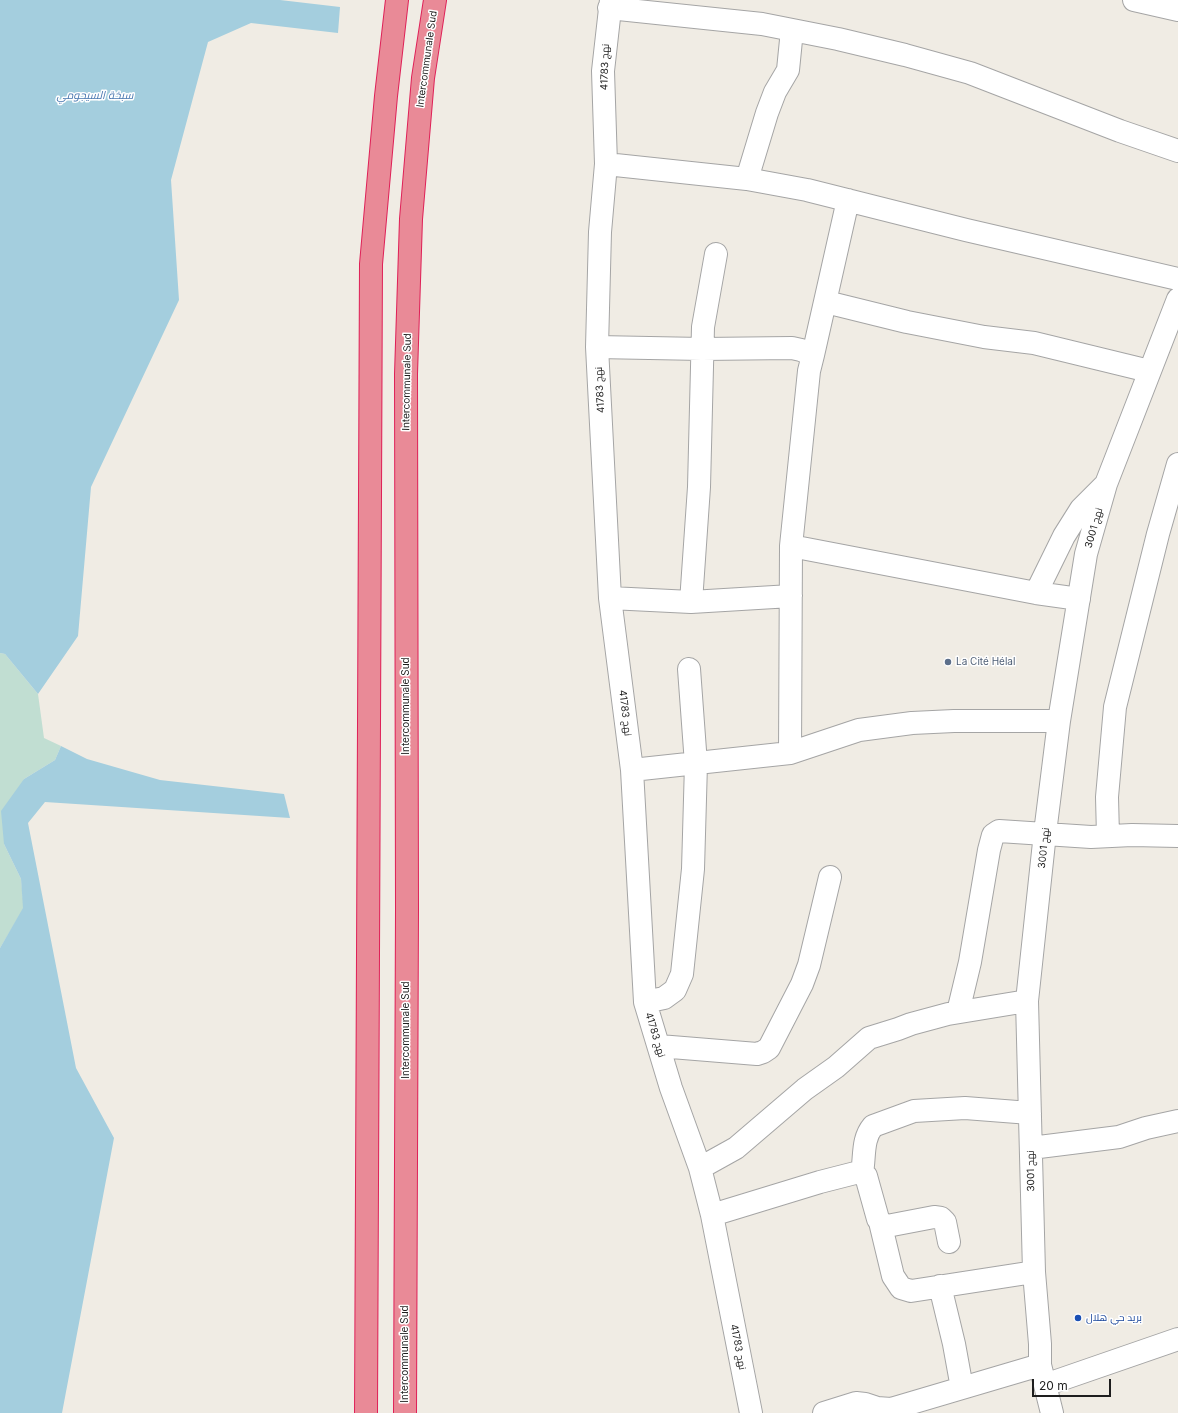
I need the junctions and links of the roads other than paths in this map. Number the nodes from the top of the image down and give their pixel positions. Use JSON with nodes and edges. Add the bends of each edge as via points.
{"nodes":[{"id":1,"x":396,"y":0,"type":"edge"},
{"id":2,"x":434,"y":0,"type":"edge"},
{"id":3,"x":1134,"y":0,"type":"edge"},
{"id":4,"x":610,"y":4,"type":"edge"},
{"id":5,"x":1178,"y":10,"type":"edge"},
{"id":6,"x":792,"y":30,"type":"junction"},
{"id":7,"x":1178,"y":151,"type":"edge"},
{"id":8,"x":606,"y":164,"type":"junction"},
{"id":9,"x":747,"y":179,"type":"junction"},
{"id":10,"x":848,"y":200,"type":"junction"},
{"id":11,"x":716,"y":254,"type":"dead end"},
{"id":12,"x":1178,"y":279,"type":"edge"},
{"id":13,"x":1178,"y":299,"type":"edge"},
{"id":14,"x":826,"y":302,"type":"junction"},
{"id":15,"x":1171,"y":335,"type":"edge"},
{"id":16,"x":597,"y":347,"type":"junction"},
{"id":17,"x":702,"y":349,"type":"junction"},
{"id":18,"x":813,"y":354,"type":"junction"},
{"id":19,"x":1150,"y":371,"type":"junction"},
{"id":20,"x":1178,"y":464,"type":"edge"},
{"id":21,"x":1106,"y":484,"type":"junction"},
{"id":22,"x":791,"y":546,"type":"junction"},
{"id":23,"x":1036,"y":593,"type":"junction"},
{"id":24,"x":791,"y":596,"type":"junction"},
{"id":25,"x":610,"y":598,"type":"junction"},
{"id":26,"x":1079,"y":599,"type":"junction"},
{"id":27,"x":691,"y":602,"type":"junction"},
{"id":28,"x":689,"y":669,"type":"dead end"},
{"id":29,"x":1059,"y":721,"type":"junction"},
{"id":30,"x":790,"y":753,"type":"junction"},
{"id":31,"x":696,"y":764,"type":"junction"},
{"id":32,"x":632,"y":770,"type":"junction"},
{"id":33,"x":1045,"y":833,"type":"junction"},
{"id":34,"x":1108,"y":836,"type":"junction"},
{"id":35,"x":1178,"y":836,"type":"edge"},
{"id":36,"x":830,"y":877,"type":"dead end"},
{"id":37,"x":1028,"y":1001,"type":"junction"},
{"id":38,"x":646,"y":1002,"type":"junction"},
{"id":39,"x":958,"y":1012,"type":"junction"},
{"id":40,"x":659,"y":1046,"type":"junction"},
{"id":41,"x":1030,"y":1113,"type":"junction"},
{"id":42,"x":1178,"y":1121,"type":"edge"},
{"id":43,"x":1031,"y":1148,"type":"junction"},
{"id":44,"x":700,"y":1168,"type":"junction"},
{"id":45,"x":862,"y":1173,"type":"junction"},
{"id":46,"x":712,"y":1215,"type":"junction"},
{"id":47,"x":880,"y":1222,"type":"junction"},
{"id":48,"x":950,"y":1242,"type":"dead end"},
{"id":49,"x":1034,"y":1272,"type":"junction"},
{"id":50,"x":940,"y":1286,"type":"junction"},
{"id":51,"x":1178,"y":1335,"type":"edge"},
{"id":52,"x":1178,"y":1339,"type":"edge"},
{"id":53,"x":1043,"y":1375,"type":"junction"},
{"id":54,"x":962,"y":1388,"type":"junction"},
{"id":55,"x":885,"y":1410,"type":"edge"},
{"id":56,"x":366,"y":1413,"type":"edge"},
{"id":57,"x":405,"y":1413,"type":"edge"},
{"id":58,"x":751,"y":1413,"type":"edge"},
{"id":59,"x":824,"y":1413,"type":"edge"},
{"id":60,"x":1052,"y":1413,"type":"edge"}],
"edges":[{"from":1,"to":56,"type":"highway","via":[[371,264]]},
{"from":2,"to":57,"type":"highway","name":"Intercommunale Sud","via":[[423,78],[411,219],[406,374]]},
{"from":3,"to":5,"type":"street"},
{"from":4,"to":6,"type":"street"},
{"from":4,"to":8,"type":"street","name":"نهج 41783","via":[[603,71]]},
{"from":6,"to":7,"type":"street","via":[[845,40],[970,73]]},
{"from":6,"to":9,"type":"street","via":[[788,70],[775,92],[767,113]]},
{"from":8,"to":9,"type":"street"},
{"from":8,"to":16,"type":"street","name":"نهج 41783","via":[[600,232]]},
{"from":9,"to":10,"type":"street"},
{"from":10,"to":12,"type":"street"},
{"from":10,"to":14,"type":"street"},
{"from":11,"to":17,"type":"street","via":[[703,327]]},
{"from":13,"to":15,"type":"street","name":"نهج 3001"},
{"from":14,"to":18,"type":"street"},
{"from":14,"to":19,"type":"street","via":[[907,322],[984,337],[1034,343]]},
{"from":15,"to":19,"type":"street","name":"نهج 3001"},
{"from":16,"to":17,"type":"street"},
{"from":16,"to":25,"type":"street","name":"نهج 41783"},
{"from":17,"to":18,"type":"street","via":[[792,348]]},
{"from":17,"to":27,"type":"street","via":[[699,487]]},
{"from":18,"to":22,"type":"street","via":[[809,371]]},
{"from":19,"to":21,"type":"street","name":"نهج 3001"},
{"from":20,"to":34,"type":"street","via":[[1115,707],[1108,797]]},
{"from":21,"to":23,"type":"street","via":[[1081,509],[1064,536]]},
{"from":21,"to":26,"type":"street","name":"نهج 3001","via":[[1086,554]]},
{"from":22,"to":23,"type":"street"},
{"from":22,"to":24,"type":"street"},
{"from":23,"to":26,"type":"street"},
{"from":24,"to":27,"type":"street"},
{"from":24,"to":30,"type":"street"},
{"from":25,"to":27,"type":"street"},
{"from":25,"to":32,"type":"street","name":"نهج 41783"},
{"from":26,"to":29,"type":"street","name":"نهج 3001"},
{"from":28,"to":31,"type":"street"},
{"from":29,"to":30,"type":"street","via":[[912,723],[859,730]]},
{"from":29,"to":33,"type":"street","name":"نهج 3001"},
{"from":30,"to":31,"type":"street"},
{"from":31,"to":32,"type":"street"},
{"from":31,"to":38,"type":"street","via":[[693,869],[682,974],[676,990],[664,998]]},
{"from":32,"to":38,"type":"street","name":"نهج 41783"},
{"from":33,"to":34,"type":"street"},
{"from":33,"to":37,"type":"street","name":"نهج 3001"},
{"from":33,"to":39,"type":"street","via":[[999,831],[993,835],[970,962]]},
{"from":34,"to":35,"type":"street"},
{"from":36,"to":40,"type":"street","via":[[809,965],[769,1048],[756,1054]]},
{"from":37,"to":39,"type":"street"},
{"from":37,"to":41,"type":"street","name":"نهج 3001"},
{"from":38,"to":40,"type":"street","name":"نهج 41783"},
{"from":39,"to":44,"type":"street","via":[[869,1038],[736,1148]]},
{"from":40,"to":44,"type":"street","name":"نهج 41783","via":[[671,1088]]},
{"from":41,"to":43,"type":"street","name":"نهج 3001"},
{"from":41,"to":45,"type":"street","via":[[965,1108],[914,1111],[873,1126],[865,1138]]},
{"from":42,"to":43,"type":"street","via":[[1119,1137]]},
{"from":43,"to":49,"type":"street","name":"نهج 3001"},
{"from":44,"to":46,"type":"street","name":"نهج 41783"},
{"from":45,"to":46,"type":"street","via":[[820,1182]]},
{"from":45,"to":47,"type":"street","via":[[866,1176]]},
{"from":46,"to":58,"type":"street","name":"نهج 41783"},
{"from":47,"to":48,"type":"street","via":[[886,1226],[938,1217],[945,1222]]},
{"from":47,"to":50,"type":"street","via":[[893,1276],[901,1288],[911,1292]]},
{"from":49,"to":50,"type":"street"},
{"from":49,"to":53,"type":"street","name":"نهج 3001"},
{"from":50,"to":54,"type":"street"},
{"from":51,"to":52,"type":"street"},
{"from":52,"to":53,"type":"street"},
{"from":53,"to":54,"type":"street"},
{"from":53,"to":60,"type":"street","name":"نهج 3001"},
{"from":54,"to":55,"type":"street"},
{"from":55,"to":59,"type":"street","via":[[856,1404]]}]}
